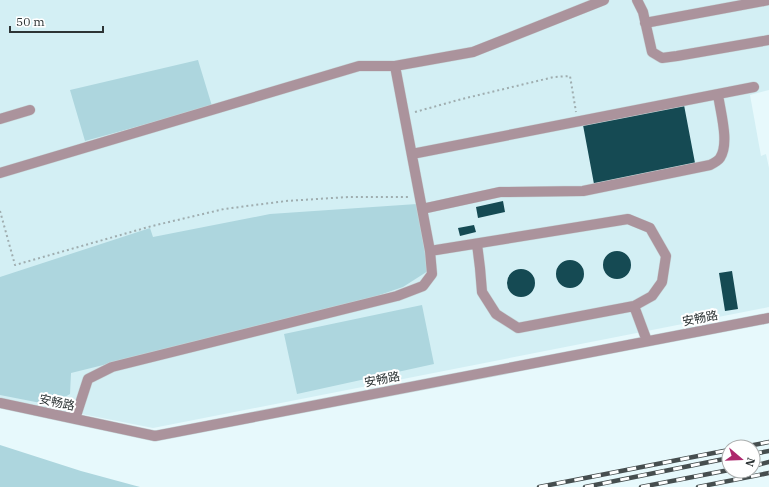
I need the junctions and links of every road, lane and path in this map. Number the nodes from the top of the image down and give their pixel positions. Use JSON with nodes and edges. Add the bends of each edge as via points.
{"nodes":[{"id":1,"x":604,"y":0,"type":"edge"},
{"id":2,"x":637,"y":0,"type":"edge"},
{"id":3,"x":769,"y":0,"type":"edge"},
{"id":4,"x":645,"y":23,"type":"junction"},
{"id":5,"x":769,"y":40,"type":"edge"},
{"id":6,"x":395,"y":66,"type":"junction"},
{"id":7,"x":754,"y":87,"type":"dead end"},
{"id":8,"x":718,"y":94,"type":"junction"},
{"id":9,"x":30,"y":110,"type":"dead end"},
{"id":10,"x":404,"y":115,"type":"junction"},
{"id":11,"x":0,"y":119,"type":"edge"},
{"id":12,"x":577,"y":122,"type":"junction"},
{"id":13,"x":412,"y":154,"type":"junction"},
{"id":14,"x":0,"y":173,"type":"edge"},
{"id":15,"x":420,"y":197,"type":"junction"},
{"id":16,"x":422,"y":209,"type":"junction"},
{"id":17,"x":0,"y":211,"type":"edge"},
{"id":18,"x":476,"y":244,"type":"junction"},
{"id":19,"x":430,"y":251,"type":"junction"},
{"id":20,"x":634,"y":306,"type":"junction"},
{"id":21,"x":769,"y":318,"type":"edge"},
{"id":22,"x":647,"y":341,"type":"junction"},
{"id":23,"x":0,"y":403,"type":"edge"},
{"id":24,"x":75,"y":419,"type":"junction"}],
"edges":[{"from":1,"to":6,"type":"street","via":[[473,52]]},
{"from":2,"to":4,"type":"street"},
{"from":3,"to":4,"type":"street"},
{"from":4,"to":5,"type":"street","via":[[652,52],[662,58]]},
{"from":6,"to":10,"type":"street"},
{"from":6,"to":14,"type":"street","via":[[359,66]]},
{"from":7,"to":8,"type":"street"},
{"from":8,"to":12,"type":"street"},
{"from":8,"to":16,"type":"street","via":[[725,138],[720,158],[710,165],[583,192],[500,192]]},
{"from":9,"to":11,"type":"street"},
{"from":10,"to":12,"type":"path","via":[[554,77],[570,76]]},
{"from":10,"to":13,"type":"street"},
{"from":12,"to":13,"type":"street"},
{"from":13,"to":15,"type":"street"},
{"from":15,"to":16,"type":"street"},
{"from":15,"to":17,"type":"path","via":[[340,197],[224,209],[152,226],[15,265]]},
{"from":16,"to":19,"type":"street"},
{"from":18,"to":19,"type":"street"},
{"from":18,"to":20,"type":"street","via":[[482,292],[496,314],[518,328]]},
{"from":18,"to":20,"type":"street","via":[[628,219],[650,228],[666,256],[662,282],[652,296]]},
{"from":19,"to":24,"type":"street","via":[[432,274],[423,286],[397,296],[112,367],[88,379]]},
{"from":20,"to":22,"type":"street"},
{"from":21,"to":22,"type":"street","name":"安畅路"},
{"from":22,"to":24,"type":"street","name":"安畅路","via":[[155,436]]},
{"from":23,"to":24,"type":"street","name":"安畅路"}]}
